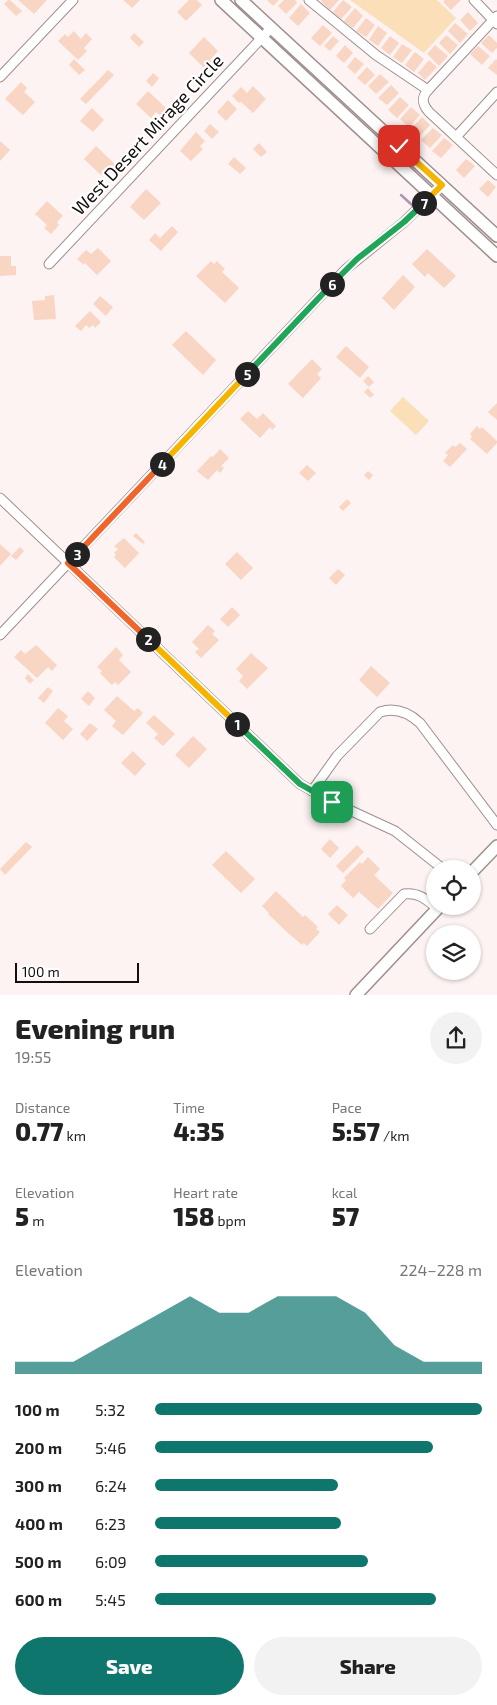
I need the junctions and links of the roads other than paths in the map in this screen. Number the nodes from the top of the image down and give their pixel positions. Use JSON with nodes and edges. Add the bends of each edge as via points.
{"nodes":[{"id":1,"x":72,"y":0,"type":"edge"},
{"id":2,"x":221,"y":0,"type":"edge"},
{"id":3,"x":241,"y":0,"type":"edge"},
{"id":4,"x":309,"y":0,"type":"edge"},
{"id":5,"x":474,"y":0,"type":"edge"},
{"id":6,"x":496,"y":20,"type":"edge"},
{"id":7,"x":271,"y":28,"type":"junction"},
{"id":8,"x":262,"y":38,"type":"junction"},
{"id":9,"x":0,"y":77,"type":"edge"},
{"id":10,"x":428,"y":90,"type":"junction"},
{"id":11,"x":497,"y":92,"type":"edge"},
{"id":12,"x":456,"y":137,"type":"junction"},
{"id":13,"x":496,"y":171,"type":"edge"},
{"id":14,"x":442,"y":185,"type":"junction"},
{"id":15,"x":432,"y":195,"type":"junction"},
{"id":16,"x":497,"y":236,"type":"edge"},
{"id":17,"x":497,"y":256,"type":"edge"},
{"id":18,"x":49,"y":264,"type":"dead end"},
{"id":19,"x":0,"y":498,"type":"edge"},
{"id":20,"x":68,"y":563,"type":"junction"},
{"id":21,"x":0,"y":635,"type":"edge"},
{"id":22,"x":312,"y":791,"type":"junction"},
{"id":23,"x":497,"y":825,"type":"edge"},
{"id":24,"x":497,"y":846,"type":"edge"},
{"id":25,"x":432,"y":860,"type":"edge"},
{"id":26,"x":481,"y":863,"type":"edge"},
{"id":27,"x":426,"y":899,"type":"edge"},
{"id":28,"x":432,"y":915,"type":"edge"},
{"id":29,"x":370,"y":929,"type":"dead end"},
{"id":30,"x":356,"y":995,"type":"edge"}],
"edges":[{"from":1,"to":9,"type":"street"},
{"from":2,"to":8,"type":"main road"},
{"from":3,"to":7,"type":"main road"},
{"from":4,"to":10,"type":"street","via":[[376,55]]},
{"from":5,"to":6,"type":"street"},
{"from":6,"to":10,"type":"street"},
{"from":7,"to":8,"type":"street","name":"West Desert Mirage Circle"},
{"from":7,"to":14,"type":"main road"},
{"from":8,"to":15,"type":"main road"},
{"from":8,"to":18,"type":"street","name":"West Desert Mirage Circle"},
{"from":10,"to":12,"type":"street","via":[[423,105]]},
{"from":11,"to":12,"type":"street"},
{"from":12,"to":13,"type":"street"},
{"from":14,"to":15,"type":"street"},
{"from":14,"to":16,"type":"main road"},
{"from":15,"to":17,"type":"main road"},
{"from":15,"to":20,"type":"street","via":[[346,269]]},
{"from":19,"to":20,"type":"street"},
{"from":20,"to":21,"type":"street"},
{"from":20,"to":22,"type":"street","via":[[300,784]]},
{"from":22,"to":23,"type":"street","via":[[337,756],[380,712],[396,710],[406,712],[420,722]]},
{"from":22,"to":25,"type":"street","via":[[395,831]]},
{"from":24,"to":26,"type":"main road"},
{"from":27,"to":29,"type":"street","via":[[404,894]]},
{"from":28,"to":30,"type":"main road"}]}
